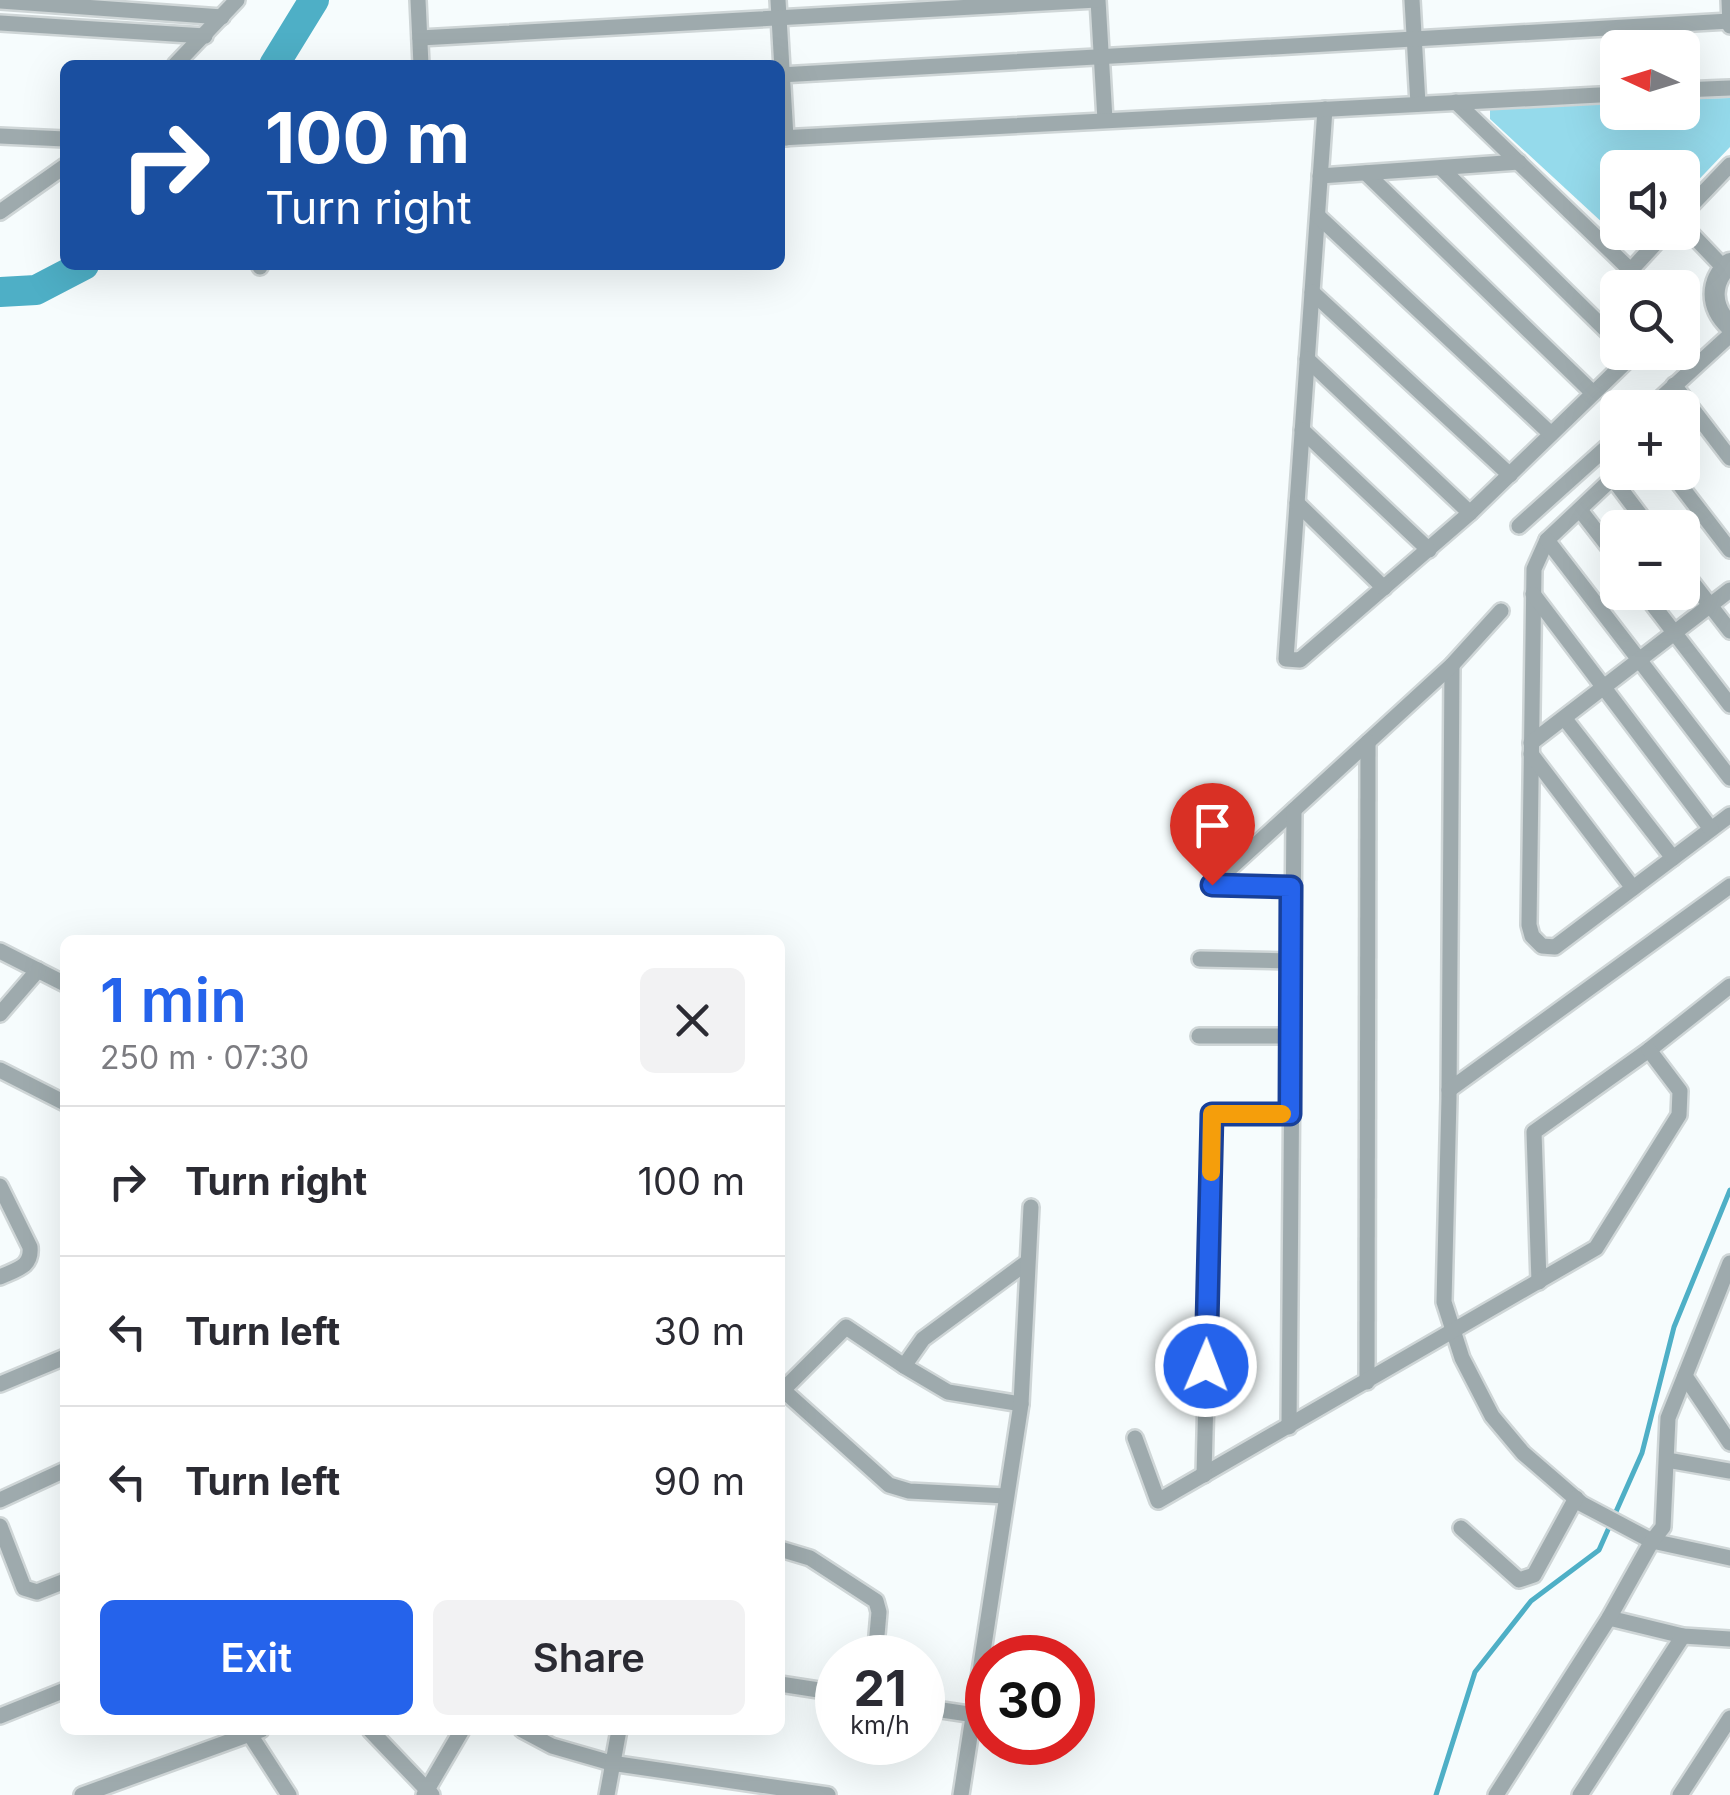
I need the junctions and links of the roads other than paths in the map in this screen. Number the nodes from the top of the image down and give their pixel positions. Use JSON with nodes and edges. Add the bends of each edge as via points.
{"nodes":[{"id":1,"x":237,"y":0,"type":"edge"},
{"id":2,"x":418,"y":0,"type":"edge"},
{"id":3,"x":778,"y":0,"type":"edge"},
{"id":4,"x":1097,"y":0,"type":"edge"},
{"id":5,"x":1412,"y":0,"type":"edge"},
{"id":6,"x":1728,"y":0,"type":"edge"},
{"id":7,"x":0,"y":1,"type":"edge"},
{"id":8,"x":222,"y":17,"type":"junction"},
{"id":9,"x":779,"y":18,"type":"junction"},
{"id":10,"x":0,"y":22,"type":"edge"},
{"id":11,"x":1730,"y":24,"type":"edge"},
{"id":12,"x":205,"y":36,"type":"junction"},
{"id":13,"x":420,"y":38,"type":"junction"},
{"id":14,"x":1414,"y":39,"type":"junction"},
{"id":15,"x":1101,"y":57,"type":"junction"},
{"id":16,"x":179,"y":60,"type":"edge"},
{"id":17,"x":421,"y":60,"type":"edge"},
{"id":18,"x":780,"y":60,"type":"edge"},
{"id":19,"x":785,"y":75,"type":"edge"},
{"id":20,"x":1730,"y":88,"type":"edge"},
{"id":21,"x":1700,"y":89,"type":"edge"},
{"id":22,"x":1600,"y":95,"type":"edge"},
{"id":23,"x":1456,"y":102,"type":"junction"},
{"id":24,"x":1418,"y":104,"type":"junction"},
{"id":25,"x":1326,"y":108,"type":"junction"},
{"id":26,"x":1105,"y":120,"type":"junction"},
{"id":27,"x":0,"y":136,"type":"edge"},
{"id":28,"x":785,"y":138,"type":"edge"},
{"id":29,"x":60,"y":140,"type":"edge"},
{"id":30,"x":1519,"y":162,"type":"junction"},
{"id":31,"x":1441,"y":168,"type":"junction"},
{"id":32,"x":1729,"y":168,"type":"edge"},
{"id":33,"x":60,"y":170,"type":"edge"},
{"id":34,"x":1366,"y":173,"type":"junction"},
{"id":35,"x":1320,"y":176,"type":"junction"},
{"id":36,"x":1700,"y":198,"type":"edge"},
{"id":37,"x":0,"y":212,"type":"edge"},
{"id":38,"x":1318,"y":216,"type":"junction"},
{"id":39,"x":1700,"y":241,"type":"edge"},
{"id":40,"x":1649,"y":250,"type":"edge"},
{"id":41,"x":1727,"y":266,"type":"edge"},
{"id":42,"x":1631,"y":270,"type":"joint"},
{"id":43,"x":1312,"y":292,"type":"junction"},
{"id":44,"x":1600,"y":324,"type":"edge"},
{"id":45,"x":1730,"y":326,"type":"edge"},
{"id":46,"x":1730,"y":335,"type":"edge"},
{"id":47,"x":1307,"y":359,"type":"junction"},
{"id":48,"x":1616,"y":370,"type":"edge"},
{"id":49,"x":1674,"y":385,"type":"junction"},
{"id":50,"x":1669,"y":390,"type":"edge"},
{"id":51,"x":1676,"y":390,"type":"edge"},
{"id":52,"x":1593,"y":393,"type":"junction"},
{"id":53,"x":1700,"y":425,"type":"edge"},
{"id":54,"x":1302,"y":430,"type":"junction"},
{"id":55,"x":1551,"y":434,"type":"junction"},
{"id":56,"x":1600,"y":453,"type":"edge"},
{"id":57,"x":1730,"y":458,"type":"edge"},
{"id":58,"x":1510,"y":475,"type":"junction"},
{"id":59,"x":1601,"y":490,"type":"edge"},
{"id":60,"x":1684,"y":490,"type":"edge"},
{"id":61,"x":1297,"y":503,"type":"junction"},
{"id":62,"x":1580,"y":510,"type":"junction"},
{"id":63,"x":1470,"y":513,"type":"junction"},
{"id":64,"x":1519,"y":526,"type":"dead end"},
{"id":65,"x":1600,"y":536,"type":"edge"},
{"id":66,"x":1547,"y":540,"type":"junction"},
{"id":67,"x":1429,"y":550,"type":"junction"},
{"id":68,"x":1730,"y":550,"type":"edge"},
{"id":69,"x":1384,"y":588,"type":"junction"},
{"id":70,"x":1730,"y":590,"type":"edge"},
{"id":71,"x":1700,"y":593,"type":"edge"},
{"id":72,"x":1533,"y":594,"type":"junction"},
{"id":73,"x":1710,"y":606,"type":"junction"},
{"id":74,"x":1658,"y":610,"type":"edge"},
{"id":75,"x":1501,"y":611,"type":"dead end"},
{"id":76,"x":1730,"y":631,"type":"edge"},
{"id":77,"x":1675,"y":633,"type":"junction"},
{"id":78,"x":1640,"y":661,"type":"junction"},
{"id":79,"x":1452,"y":665,"type":"junction"},
{"id":80,"x":1603,"y":690,"type":"junction"},
{"id":81,"x":1730,"y":705,"type":"edge"},
{"id":82,"x":1565,"y":719,"type":"junction"},
{"id":83,"x":1368,"y":742,"type":"junction"},
{"id":84,"x":1531,"y":749,"type":"junction"},
{"id":85,"x":1730,"y":778,"type":"edge"},
{"id":86,"x":1294,"y":810,"type":"junction"},
{"id":87,"x":1730,"y":814,"type":"edge"},
{"id":88,"x":1711,"y":829,"type":"junction"},
{"id":89,"x":1673,"y":858,"type":"junction"},
{"id":90,"x":1730,"y":886,"type":"edge"},
{"id":91,"x":1291,"y":887,"type":"junction"},
{"id":92,"x":1633,"y":888,"type":"junction"},
{"id":93,"x":0,"y":951,"type":"edge"},
{"id":94,"x":1200,"y":959,"type":"dead end"},
{"id":95,"x":1291,"y":961,"type":"junction"},
{"id":96,"x":38,"y":970,"type":"junction"},
{"id":97,"x":60,"y":981,"type":"edge"},
{"id":98,"x":1730,"y":986,"type":"edge"},
{"id":99,"x":0,"y":1014,"type":"edge"},
{"id":100,"x":1199,"y":1036,"type":"dead end"},
{"id":101,"x":1290,"y":1036,"type":"junction"},
{"id":102,"x":1650,"y":1050,"type":"junction"},
{"id":103,"x":0,"y":1070,"type":"edge"},
{"id":104,"x":1449,"y":1090,"type":"junction"},
{"id":105,"x":60,"y":1100,"type":"edge"},
{"id":106,"x":1212,"y":1114,"type":"joint"},
{"id":107,"x":1290,"y":1114,"type":"junction"},
{"id":108,"x":0,"y":1186,"type":"edge"},
{"id":109,"x":1032,"y":1207,"type":"dead end"},
{"id":110,"x":1026,"y":1263,"type":"junction"},
{"id":111,"x":1730,"y":1263,"type":"edge"},
{"id":112,"x":0,"y":1277,"type":"edge"},
{"id":113,"x":1539,"y":1282,"type":"junction"},
{"id":114,"x":1718,"y":1293,"type":"junction"},
{"id":115,"x":1730,"y":1309,"type":"edge"},
{"id":116,"x":1454,"y":1333,"type":"junction"},
{"id":117,"x":60,"y":1359,"type":"edge"},
{"id":118,"x":904,"y":1366,"type":"junction"},
{"id":119,"x":1684,"y":1376,"type":"junction"},
{"id":120,"x":1367,"y":1382,"type":"junction"},
{"id":121,"x":0,"y":1384,"type":"edge"},
{"id":122,"x":785,"y":1388,"type":"edge"},
{"id":123,"x":785,"y":1394,"type":"edge"},
{"id":124,"x":1020,"y":1404,"type":"junction"},
{"id":125,"x":1289,"y":1426,"type":"junction"},
{"id":126,"x":1134,"y":1438,"type":"dead end"},
{"id":127,"x":1730,"y":1443,"type":"edge"},
{"id":128,"x":1667,"y":1460,"type":"junction"},
{"id":129,"x":60,"y":1472,"type":"edge"},
{"id":130,"x":1730,"y":1472,"type":"edge"},
{"id":131,"x":1204,"y":1475,"type":"junction"},
{"id":132,"x":1006,"y":1496,"type":"junction"},
{"id":133,"x":0,"y":1500,"type":"edge"},
{"id":134,"x":1579,"y":1501,"type":"junction"},
{"id":135,"x":0,"y":1526,"type":"edge"},
{"id":136,"x":1461,"y":1528,"type":"dead end"},
{"id":137,"x":1652,"y":1541,"type":"junction"},
{"id":138,"x":785,"y":1550,"type":"edge"},
{"id":139,"x":4,"y":1551,"type":"edge"},
{"id":140,"x":1730,"y":1558,"type":"edge"},
{"id":141,"x":60,"y":1583,"type":"edge"},
{"id":142,"x":1610,"y":1618,"type":"junction"},
{"id":143,"x":877,"y":1635,"type":"edge"},
{"id":144,"x":986,"y":1635,"type":"edge"},
{"id":145,"x":1683,"y":1636,"type":"junction"},
{"id":146,"x":1730,"y":1639,"type":"edge"},
{"id":147,"x":785,"y":1685,"type":"edge"},
{"id":148,"x":815,"y":1690,"type":"edge"},
{"id":149,"x":60,"y":1692,"type":"edge"},
{"id":150,"x":0,"y":1716,"type":"edge"},
{"id":151,"x":1730,"y":1718,"type":"edge"},
{"id":152,"x":247,"y":1735,"type":"edge"},
{"id":153,"x":257,"y":1735,"type":"edge"},
{"id":154,"x":375,"y":1735,"type":"edge"},
{"id":155,"x":459,"y":1735,"type":"edge"},
{"id":156,"x":531,"y":1735,"type":"edge"},
{"id":157,"x":619,"y":1735,"type":"edge"},
{"id":158,"x":612,"y":1762,"type":"junction"},
{"id":159,"x":966,"y":1765,"type":"edge"},
{"id":160,"x":428,"y":1793,"type":"edge"},
{"id":161,"x":82,"y":1795,"type":"edge"},
{"id":162,"x":289,"y":1795,"type":"edge"},
{"id":163,"x":607,"y":1795,"type":"edge"},
{"id":164,"x":828,"y":1795,"type":"edge"},
{"id":165,"x":961,"y":1795,"type":"edge"},
{"id":166,"x":1496,"y":1795,"type":"edge"},
{"id":167,"x":1580,"y":1795,"type":"edge"},
{"id":168,"x":1680,"y":1795,"type":"edge"}],
"edges":[{"from":1,"to":8,"type":"street"},
{"from":2,"to":13,"type":"street"},
{"from":3,"to":9,"type":"street"},
{"from":4,"to":9,"type":"street"},
{"from":4,"to":15,"type":"street"},
{"from":5,"to":14,"type":"street"},
{"from":6,"to":11,"type":"street"},
{"from":7,"to":8,"type":"street"},
{"from":8,"to":12,"type":"street"},
{"from":9,"to":13,"type":"street"},
{"from":9,"to":18,"type":"street"},
{"from":10,"to":12,"type":"street"},
{"from":11,"to":14,"type":"street"},
{"from":12,"to":16,"type":"street"},
{"from":13,"to":17,"type":"street"},
{"from":14,"to":15,"type":"street"},
{"from":14,"to":24,"type":"street"},
{"from":15,"to":19,"type":"street"},
{"from":15,"to":26,"type":"street"},
{"from":20,"to":21,"type":"street"},
{"from":22,"to":23,"type":"street"},
{"from":23,"to":24,"type":"street"},
{"from":23,"to":30,"type":"street"},
{"from":24,"to":25,"type":"street"},
{"from":25,"to":26,"type":"street"},
{"from":25,"to":35,"type":"street"},
{"from":26,"to":28,"type":"street"},
{"from":27,"to":29,"type":"street"},
{"from":30,"to":31,"type":"street"},
{"from":30,"to":42,"type":"street"},
{"from":31,"to":34,"type":"street"},
{"from":31,"to":44,"type":"street"},
{"from":32,"to":36,"type":"street"},
{"from":33,"to":37,"type":"street"},
{"from":34,"to":35,"type":"street"},
{"from":34,"to":52,"type":"street"},
{"from":35,"to":38,"type":"street"},
{"from":38,"to":43,"type":"street"},
{"from":38,"to":55,"type":"street"},
{"from":39,"to":41,"type":"street"},
{"from":40,"to":42,"type":"street"},
{"from":41,"to":45,"type":"street","via":[[1714,295]]},
{"from":43,"to":47,"type":"street"},
{"from":43,"to":58,"type":"street"},
{"from":46,"to":49,"type":"street"},
{"from":47,"to":54,"type":"street"},
{"from":47,"to":63,"type":"street"},
{"from":48,"to":52,"type":"street"},
{"from":49,"to":50,"type":"street"},
{"from":49,"to":51,"type":"street"},
{"from":52,"to":55,"type":"street"},
{"from":53,"to":57,"type":"street"},
{"from":54,"to":61,"type":"street"},
{"from":54,"to":67,"type":"street"},
{"from":55,"to":58,"type":"street"},
{"from":56,"to":64,"type":"street"},
{"from":58,"to":63,"type":"street"},
{"from":59,"to":62,"type":"street"},
{"from":60,"to":68,"type":"street"},
{"from":61,"to":69,"type":"street"},
{"from":61,"to":69,"type":"street","via":[[1286,659],[1300,660]]},
{"from":62,"to":65,"type":"street"},
{"from":62,"to":66,"type":"street"},
{"from":63,"to":67,"type":"street"},
{"from":66,"to":72,"type":"street","via":[[1534,569]]},
{"from":66,"to":78,"type":"street"},
{"from":67,"to":69,"type":"street"},
{"from":70,"to":73,"type":"street"},
{"from":71,"to":73,"type":"street"},
{"from":72,"to":80,"type":"street"},
{"from":72,"to":84,"type":"street"},
{"from":73,"to":76,"type":"street"},
{"from":73,"to":77,"type":"street"},
{"from":74,"to":77,"type":"street"},
{"from":75,"to":79,"type":"street"},
{"from":77,"to":78,"type":"street"},
{"from":77,"to":81,"type":"street"},
{"from":78,"to":80,"type":"street"},
{"from":78,"to":85,"type":"street"},
{"from":79,"to":83,"type":"street"},
{"from":79,"to":104,"type":"street"},
{"from":80,"to":82,"type":"street"},
{"from":80,"to":88,"type":"street"},
{"from":82,"to":84,"type":"street"},
{"from":82,"to":89,"type":"street"},
{"from":83,"to":86,"type":"street"},
{"from":83,"to":120,"type":"street"},
{"from":84,"to":92,"type":"street"},
{"from":84,"to":92,"type":"street","via":[[1529,925],[1536,941],[1555,946]]},
{"from":86,"to":91,"type":"street"},
{"from":86,"to":91,"type":"street","via":[[1212,885]]},
{"from":87,"to":88,"type":"street"},
{"from":88,"to":89,"type":"street"},
{"from":89,"to":92,"type":"street"},
{"from":90,"to":104,"type":"street"},
{"from":91,"to":95,"type":"street"},
{"from":93,"to":96,"type":"street"},
{"from":94,"to":95,"type":"street"},
{"from":95,"to":101,"type":"street"},
{"from":96,"to":97,"type":"street"},
{"from":96,"to":99,"type":"street"},
{"from":98,"to":102,"type":"street"},
{"from":100,"to":101,"type":"street"},
{"from":101,"to":107,"type":"street"},
{"from":102,"to":113,"type":"street","via":[[1534,1132]]},
{"from":102,"to":113,"type":"street","via":[[1680,1091],[1680,1115],[1596,1248]]},
{"from":103,"to":105,"type":"street"},
{"from":104,"to":116,"type":"street","via":[[1444,1302]]},
{"from":106,"to":107,"type":"lane"},
{"from":106,"to":131,"type":"street"},
{"from":107,"to":125,"type":"street"},
{"from":108,"to":112,"type":"street","via":[[31,1258]]},
{"from":109,"to":110,"type":"street"},
{"from":110,"to":118,"type":"street","via":[[924,1339]]},
{"from":110,"to":124,"type":"street"},
{"from":111,"to":114,"type":"street"},
{"from":113,"to":116,"type":"street"},
{"from":114,"to":115,"type":"street"},
{"from":114,"to":119,"type":"street"},
{"from":116,"to":120,"type":"street"},
{"from":116,"to":134,"type":"street","via":[[1492,1416]]},
{"from":117,"to":121,"type":"street"},
{"from":118,"to":122,"type":"street","via":[[846,1327]]},
{"from":118,"to":124,"type":"street","via":[[948,1392]]},
{"from":119,"to":127,"type":"street"},
{"from":119,"to":128,"type":"street","via":[[1668,1418]]},
{"from":120,"to":125,"type":"street"},
{"from":123,"to":132,"type":"street","via":[[889,1485]]},
{"from":124,"to":132,"type":"street"},
{"from":125,"to":131,"type":"street"},
{"from":126,"to":131,"type":"street","via":[[1158,1501]]},
{"from":128,"to":130,"type":"street"},
{"from":128,"to":137,"type":"street","via":[[1663,1527]]},
{"from":129,"to":133,"type":"street"},
{"from":132,"to":144,"type":"street"},
{"from":134,"to":136,"type":"street","via":[[1534,1575],[1519,1580]]},
{"from":134,"to":137,"type":"street"},
{"from":135,"to":139,"type":"street"},
{"from":137,"to":140,"type":"street"},
{"from":137,"to":142,"type":"street"},
{"from":138,"to":143,"type":"street","via":[[810,1558],[876,1601]]},
{"from":139,"to":141,"type":"street","via":[[24,1588],[37,1592]]},
{"from":142,"to":145,"type":"street"},
{"from":142,"to":166,"type":"street"},
{"from":145,"to":146,"type":"street"},
{"from":145,"to":167,"type":"street"},
{"from":147,"to":148,"type":"street"},
{"from":149,"to":150,"type":"street"},
{"from":151,"to":168,"type":"street"},
{"from":152,"to":161,"type":"street"},
{"from":153,"to":162,"type":"street"},
{"from":154,"to":160,"type":"street"},
{"from":155,"to":160,"type":"street"},
{"from":156,"to":158,"type":"street"},
{"from":157,"to":158,"type":"street"},
{"from":158,"to":163,"type":"street"},
{"from":158,"to":164,"type":"street"},
{"from":159,"to":165,"type":"street"}]}
